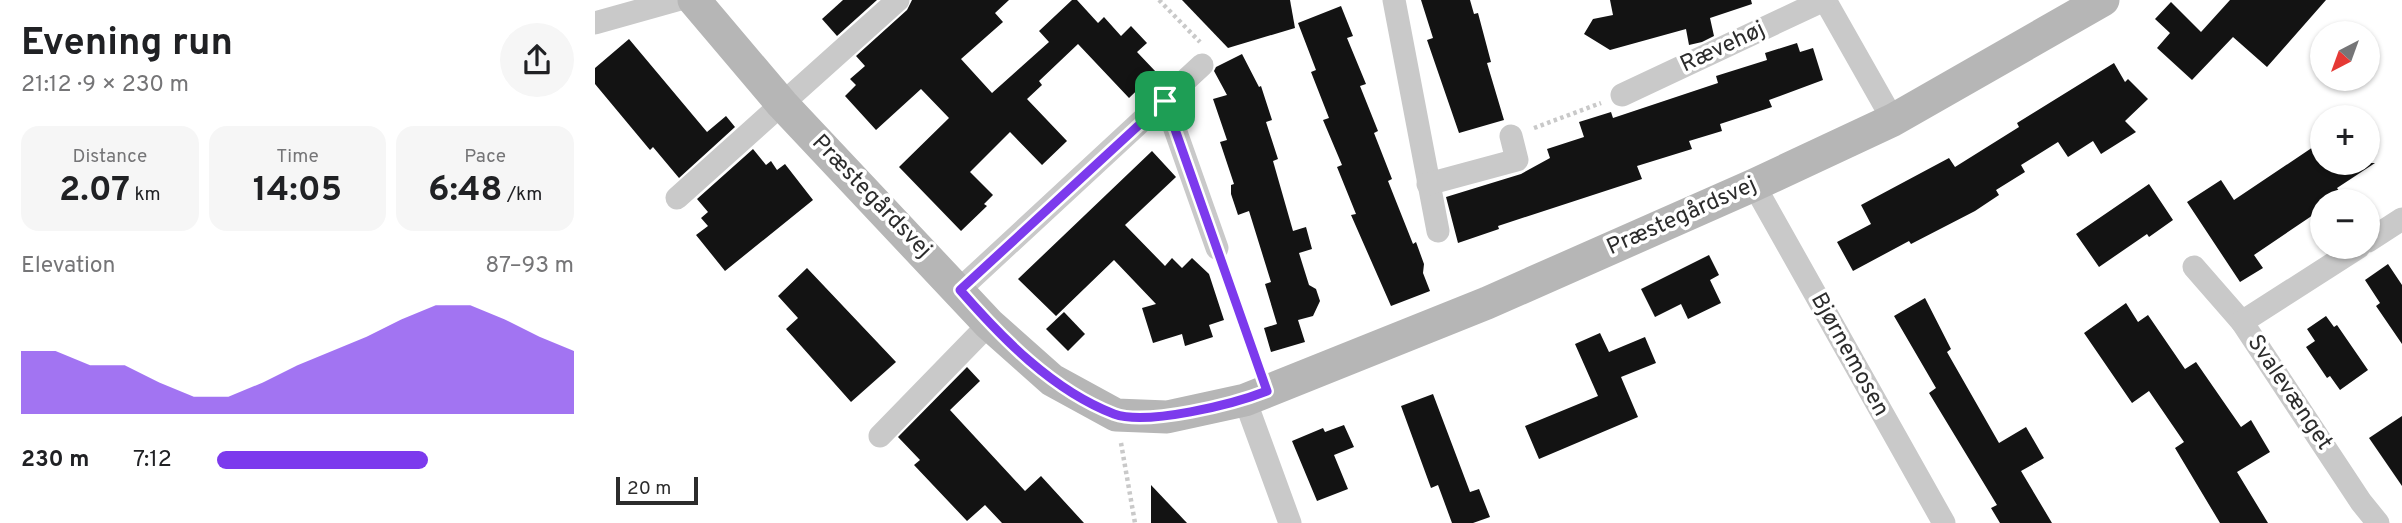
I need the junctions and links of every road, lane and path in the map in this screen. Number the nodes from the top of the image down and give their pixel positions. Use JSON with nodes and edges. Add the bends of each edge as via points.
{"nodes":[{"id":1,"x":677,"y":0,"type":"edge"},
{"id":2,"x":694,"y":0,"type":"edge"},
{"id":3,"x":898,"y":0,"type":"edge"},
{"id":4,"x":1159,"y":0,"type":"edge"},
{"id":5,"x":1394,"y":0,"type":"edge"},
{"id":6,"x":1825,"y":0,"type":"edge"},
{"id":7,"x":2103,"y":0,"type":"edge"},
{"id":8,"x":595,"y":23,"type":"edge"},
{"id":9,"x":1202,"y":65,"type":"joint"},
{"id":10,"x":1622,"y":95,"type":"joint"},
{"id":11,"x":1165,"y":101,"type":"junction"},
{"id":12,"x":782,"y":104,"type":"junction"},
{"id":13,"x":1893,"y":120,"type":"junction"},
{"id":14,"x":1511,"y":136,"type":"joint"},
{"id":15,"x":1428,"y":184,"type":"junction"},
{"id":16,"x":1754,"y":185,"type":"junction"},
{"id":17,"x":677,"y":198,"type":"dead end"},
{"id":18,"x":2402,"y":219,"type":"edge"},
{"id":19,"x":1438,"y":231,"type":"dead end"},
{"id":20,"x":2380,"y":233,"type":"edge"},
{"id":21,"x":1217,"y":248,"type":"joint"},
{"id":22,"x":2340,"y":259,"type":"edge"},
{"id":23,"x":2194,"y":267,"type":"dead end"},
{"id":24,"x":960,"y":290,"type":"junction"},
{"id":25,"x":2242,"y":322,"type":"junction"},
{"id":26,"x":989,"y":324,"type":"junction"},
{"id":27,"x":1256,"y":395,"type":"junction"},
{"id":28,"x":1116,"y":415,"type":"junction"},
{"id":29,"x":880,"y":436,"type":"dead end"},
{"id":30,"x":1135,"y":523,"type":"edge"},
{"id":31,"x":1290,"y":523,"type":"edge"},
{"id":32,"x":1944,"y":523,"type":"edge"},
{"id":33,"x":2378,"y":523,"type":"edge"}],
"edges":[{"from":1,"to":8,"type":"street"},
{"from":2,"to":12,"type":"street","name":"Præstegårdsvej"},
{"from":3,"to":12,"type":"street"},
{"from":4,"to":9,"type":"path","via":[[1205,47]]},
{"from":5,"to":15,"type":"street"},
{"from":6,"to":10,"type":"street","name":"Rævehøj"},
{"from":6,"to":13,"type":"street"},
{"from":7,"to":13,"type":"street","name":"Præstegårdsvej"},
{"from":9,"to":11,"type":"street"},
{"from":10,"to":14,"type":"path"},
{"from":11,"to":21,"type":"street"},
{"from":11,"to":24,"type":"street"},
{"from":12,"to":17,"type":"street"},
{"from":12,"to":24,"type":"street","name":"Præstegårdsvej"},
{"from":13,"to":16,"type":"street","name":"Præstegårdsvej"},
{"from":14,"to":15,"type":"street","via":[[1517,160]]},
{"from":15,"to":19,"type":"street"},
{"from":16,"to":27,"type":"street","name":"Præstegårdsvej","via":[[1487,303]]},
{"from":16,"to":32,"type":"street","name":"Bjørnemosen"},
{"from":18,"to":20,"type":"street"},
{"from":21,"to":27,"type":"path"},
{"from":22,"to":25,"type":"street"},
{"from":23,"to":25,"type":"street","name":"Svalevænget"},
{"from":24,"to":26,"type":"street","name":"Præstegårdsvej"},
{"from":25,"to":33,"type":"street","name":"Svalevænget"},
{"from":26,"to":28,"type":"street","name":"Præstegårdsvej","via":[[1052,380]]},
{"from":26,"to":29,"type":"street"},
{"from":27,"to":28,"type":"street","name":"Præstegårdsvej","via":[[1167,417]]},
{"from":27,"to":31,"type":"street"},
{"from":28,"to":30,"type":"path"}]}
